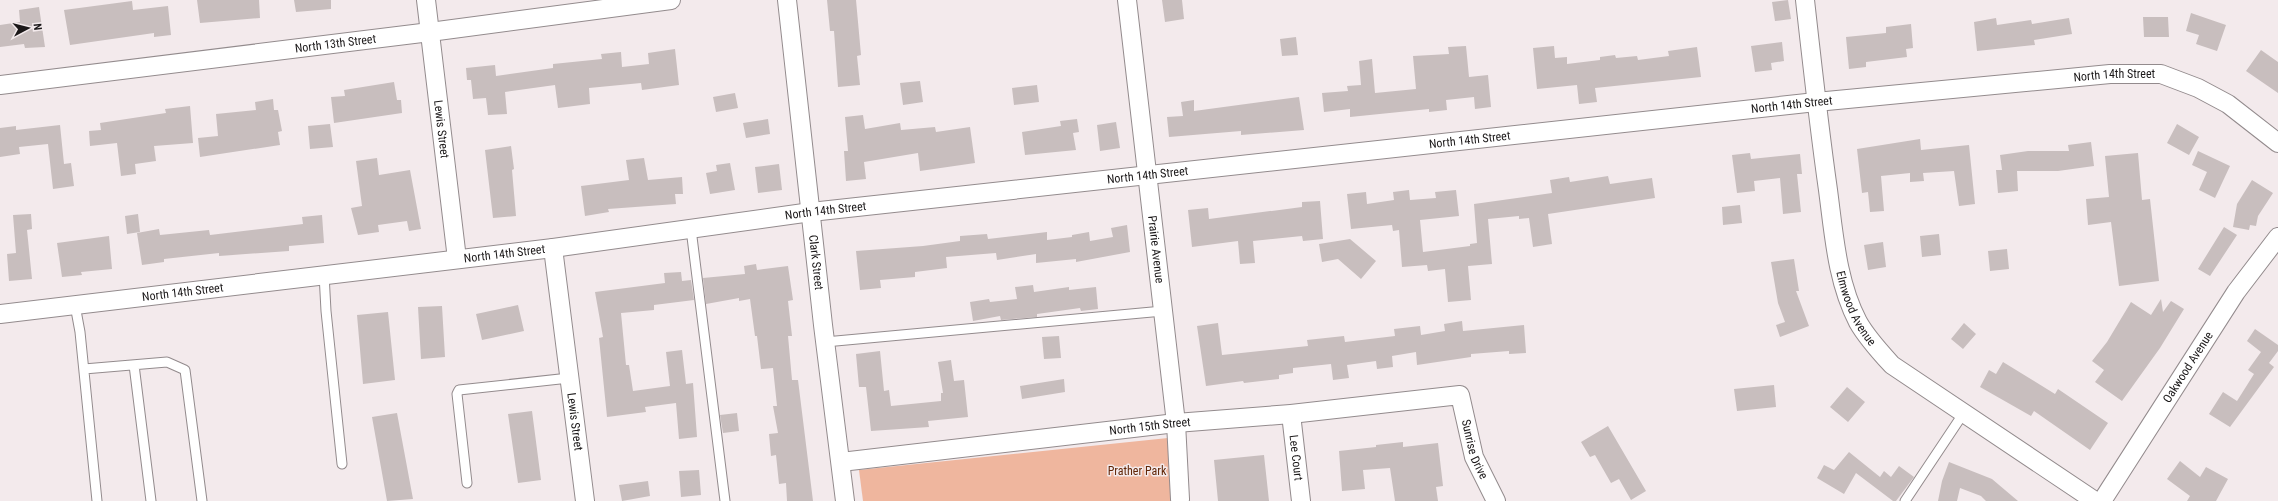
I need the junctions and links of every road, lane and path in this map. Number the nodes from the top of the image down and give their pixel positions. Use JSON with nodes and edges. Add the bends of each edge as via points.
{"nodes":[{"id":1,"x":426,"y":0,"type":"edge"},
{"id":2,"x":670,"y":0,"type":"edge"},
{"id":3,"x":787,"y":0,"type":"edge"},
{"id":4,"x":1127,"y":0,"type":"edge"},
{"id":5,"x":1805,"y":0,"type":"edge"},
{"id":6,"x":430,"y":32,"type":"junction"},
{"id":7,"x":0,"y":84,"type":"edge"},
{"id":8,"x":1816,"y":102,"type":"junction"},
{"id":9,"x":2278,"y":142,"type":"edge"},
{"id":10,"x":1148,"y":175,"type":"junction"},
{"id":11,"x":812,"y":212,"type":"junction"},
{"id":12,"x":691,"y":229,"type":"junction"},
{"id":13,"x":2278,"y":237,"type":"edge"},
{"id":14,"x":553,"y":248,"type":"junction"},
{"id":15,"x":457,"y":259,"type":"junction"},
{"id":16,"x":324,"y":274,"type":"junction"},
{"id":17,"x":75,"y":305,"type":"junction"},
{"id":18,"x":1163,"y":311,"type":"junction"},
{"id":19,"x":0,"y":314,"type":"edge"},
{"id":20,"x":825,"y":342,"type":"junction"},
{"id":21,"x":134,"y":365,"type":"junction"},
{"id":22,"x":84,"y":369,"type":"junction"},
{"id":23,"x":570,"y":378,"type":"junction"},
{"id":24,"x":1460,"y":396,"type":"joint"},
{"id":25,"x":1291,"y":414,"type":"junction"},
{"id":26,"x":1963,"y":414,"type":"junction"},
{"id":27,"x":1176,"y":423,"type":"junction"},
{"id":28,"x":841,"y":462,"type":"junction"},
{"id":29,"x":342,"y":464,"type":"dead end"},
{"id":30,"x":467,"y":483,"type":"dead end"},
{"id":31,"x":1180,"y":499,"type":"dead end"},
{"id":32,"x":97,"y":501,"type":"edge"},
{"id":33,"x":151,"y":501,"type":"edge"},
{"id":34,"x":202,"y":501,"type":"edge"},
{"id":35,"x":585,"y":501,"type":"edge"},
{"id":36,"x":725,"y":501,"type":"edge"},
{"id":37,"x":845,"y":501,"type":"edge"},
{"id":38,"x":1301,"y":501,"type":"edge"},
{"id":39,"x":1496,"y":501,"type":"edge"},
{"id":40,"x":1905,"y":501,"type":"edge"},
{"id":41,"x":2095,"y":501,"type":"edge"},
{"id":42,"x":2102,"y":501,"type":"edge"}],
"edges":[{"from":1,"to":6,"type":"street","name":"Lewis Street"},
{"from":2,"to":6,"type":"street","name":"North 13th Street"},
{"from":3,"to":11,"type":"street","name":"Clark Street"},
{"from":4,"to":10,"type":"street","name":"Prairie Avenue"},
{"from":5,"to":8,"type":"street","name":"Elmwood Avenue"},
{"from":6,"to":7,"type":"street","name":"North 13th Street"},
{"from":6,"to":15,"type":"street","name":"Lewis Street"},
{"from":8,"to":9,"type":"street","name":"North 14th Street","via":[[2110,74],[2161,74],[2198,88],[2228,104]]},
{"from":8,"to":10,"type":"street","name":"North 14th Street"},
{"from":8,"to":26,"type":"street","name":"Elmwood Avenue","via":[[1837,257],[1845,288],[1859,323],[1892,365]]},
{"from":10,"to":11,"type":"street","name":"North 14th Street"},
{"from":10,"to":18,"type":"street","name":"Prairie Avenue"},
{"from":11,"to":12,"type":"street","name":"North 14th Street"},
{"from":11,"to":20,"type":"street","name":"Clark Street"},
{"from":12,"to":14,"type":"street","name":"North 14th Street"},
{"from":12,"to":36,"type":"lane"},
{"from":13,"to":42,"type":"street","name":"Oakwood Avenue","via":[[2236,292]]},
{"from":14,"to":15,"type":"street","name":"North 14th Street"},
{"from":14,"to":23,"type":"street","name":"Lewis Street"},
{"from":15,"to":16,"type":"street","name":"North 14th Street"},
{"from":16,"to":17,"type":"street","name":"North 14th Street"},
{"from":16,"to":29,"type":"lane"},
{"from":17,"to":19,"type":"street","name":"North 14th Street"},
{"from":17,"to":22,"type":"lane"},
{"from":18,"to":20,"type":"lane"},
{"from":18,"to":27,"type":"street","name":"Prairie Avenue"},
{"from":20,"to":28,"type":"street","name":"Clark Street"},
{"from":21,"to":22,"type":"lane"},
{"from":21,"to":33,"type":"lane"},
{"from":21,"to":34,"type":"lane","via":[[168,362],[185,370]]},
{"from":22,"to":32,"type":"lane"},
{"from":23,"to":30,"type":"lane","via":[[459,390],[457,394]]},
{"from":23,"to":35,"type":"street","name":"Lewis Street"},
{"from":24,"to":25,"type":"street","name":"North 15th Street"},
{"from":24,"to":39,"type":"street","name":"Sunrise Drive","via":[[1474,457]]},
{"from":25,"to":27,"type":"street","name":"North 15th Street"},
{"from":25,"to":38,"type":"street","name":"Lee Court"},
{"from":26,"to":40,"type":"lane"},
{"from":26,"to":41,"type":"street","name":"Elmwood Avenue"},
{"from":27,"to":28,"type":"street","name":"North 15th Street"},
{"from":27,"to":31,"type":"street","name":"Prairie Avenue"},
{"from":28,"to":37,"type":"street","name":"Clark Street"}]}
